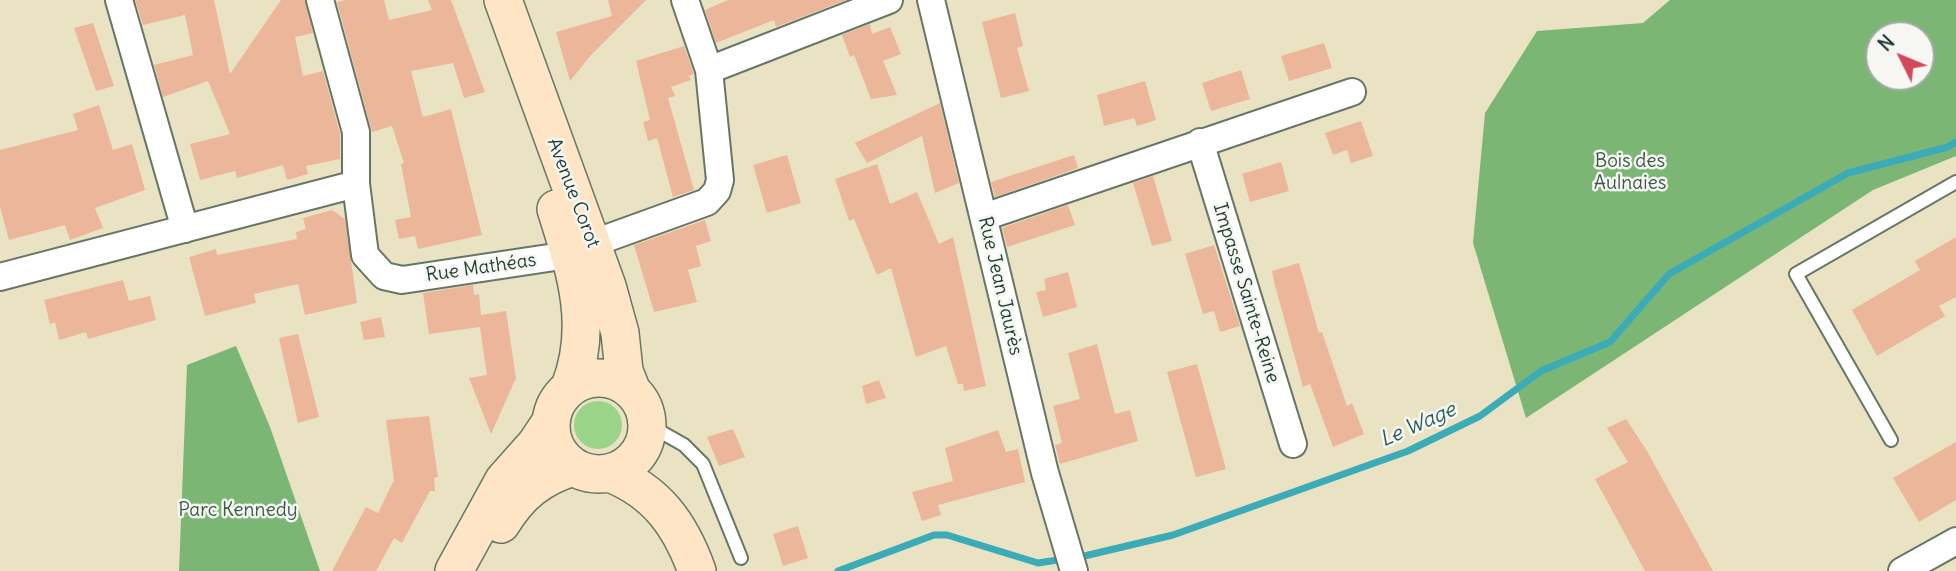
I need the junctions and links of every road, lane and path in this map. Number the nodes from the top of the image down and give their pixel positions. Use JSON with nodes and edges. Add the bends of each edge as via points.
{"nodes":[{"id":1,"x":119,"y":0,"type":"edge"},
{"id":2,"x":320,"y":0,"type":"edge"},
{"id":3,"x":483,"y":0,"type":"edge"},
{"id":4,"x":503,"y":0,"type":"edge"},
{"id":5,"x":685,"y":0,"type":"edge"},
{"id":6,"x":890,"y":0,"type":"edge"},
{"id":7,"x":931,"y":0,"type":"edge"},
{"id":8,"x":709,"y":71,"type":"junction"},
{"id":9,"x":1352,"y":92,"type":"dead end"},
{"id":10,"x":1200,"y":142,"type":"junction"},
{"id":11,"x":1956,"y":182,"type":"edge"},
{"id":12,"x":356,"y":184,"type":"junction"},
{"id":13,"x":984,"y":217,"type":"junction"},
{"id":14,"x":186,"y":229,"type":"junction"},
{"id":15,"x":581,"y":247,"type":"junction"},
{"id":16,"x":0,"y":276,"type":"edge"},
{"id":17,"x":569,"y":387,"type":"junction"},
{"id":18,"x":631,"y":389,"type":"junction"},
{"id":19,"x":550,"y":423,"type":"junction"},
{"id":20,"x":646,"y":432,"type":"junction"},
{"id":21,"x":1891,"y":440,"type":"dead end"},
{"id":22,"x":1293,"y":444,"type":"dead end"},
{"id":23,"x":573,"y":467,"type":"junction"},
{"id":24,"x":610,"y":473,"type":"junction"},
{"id":25,"x":1956,"y":541,"type":"edge"},
{"id":26,"x":692,"y":558,"type":"edge"},
{"id":27,"x":741,"y":558,"type":"dead end"},
{"id":28,"x":454,"y":571,"type":"edge"},
{"id":29,"x":475,"y":571,"type":"edge"},
{"id":30,"x":1074,"y":571,"type":"edge"},
{"id":31,"x":1902,"y":571,"type":"edge"}],
"edges":[{"from":1,"to":14,"type":"street"},
{"from":2,"to":12,"type":"street","name":"Rue Mathéas","via":[[352,114],[358,154]]},
{"from":3,"to":15,"type":"street","name":"Avenue Corot"},
{"from":4,"to":15,"type":"street","name":"Avenue Corot"},
{"from":5,"to":8,"type":"street"},
{"from":6,"to":8,"type":"street"},
{"from":7,"to":13,"type":"street","name":"Rue Jean Jaurès"},
{"from":8,"to":15,"type":"street","name":"Rue Mathéas","via":[[720,180],[717,191],[701,205]]},
{"from":9,"to":10,"type":"street"},
{"from":10,"to":13,"type":"street"},
{"from":10,"to":22,"type":"street","name":"Impasse Sainte-Reine"},
{"from":11,"to":21,"type":"lane","via":[[1796,274]]},
{"from":12,"to":14,"type":"street"},
{"from":12,"to":15,"type":"street","name":"Rue Mathéas","via":[[362,246],[384,276],[402,280],[536,261]]},
{"from":13,"to":30,"type":"street","name":"Rue Jean Jaurès"},
{"from":14,"to":16,"type":"street"},
{"from":15,"to":17,"type":"street","name":"Avenue Corot","via":[[581,352]]},
{"from":15,"to":18,"type":"street","name":"Avenue Corot","via":[[617,321]]},
{"from":17,"to":18,"type":"street","via":[[604,377]]},
{"from":17,"to":19,"type":"street","name":"Avenue Corot","via":[[556,403]]},
{"from":18,"to":20,"type":"street","name":"Avenue Corot","via":[[644,409]]},
{"from":19,"to":23,"type":"street","via":[[557,451]]},
{"from":19,"to":28,"type":"street","name":"Avenue Corot","via":[[504,480]]},
{"from":20,"to":24,"type":"street","via":[[629,464]]},
{"from":20,"to":26,"type":"street","name":"Avenue Corot","via":[[674,488]]},
{"from":20,"to":27,"type":"lane","via":[[684,445],[703,464]]},
{"from":23,"to":24,"type":"street","name":"Avenue Corot","via":[[587,473]]},
{"from":23,"to":29,"type":"street","via":[[550,475],[523,494]]},
{"from":24,"to":26,"type":"street","name":"Avenue Corot","via":[[652,495],[673,519]]},
{"from":25,"to":31,"type":"street"}]}
